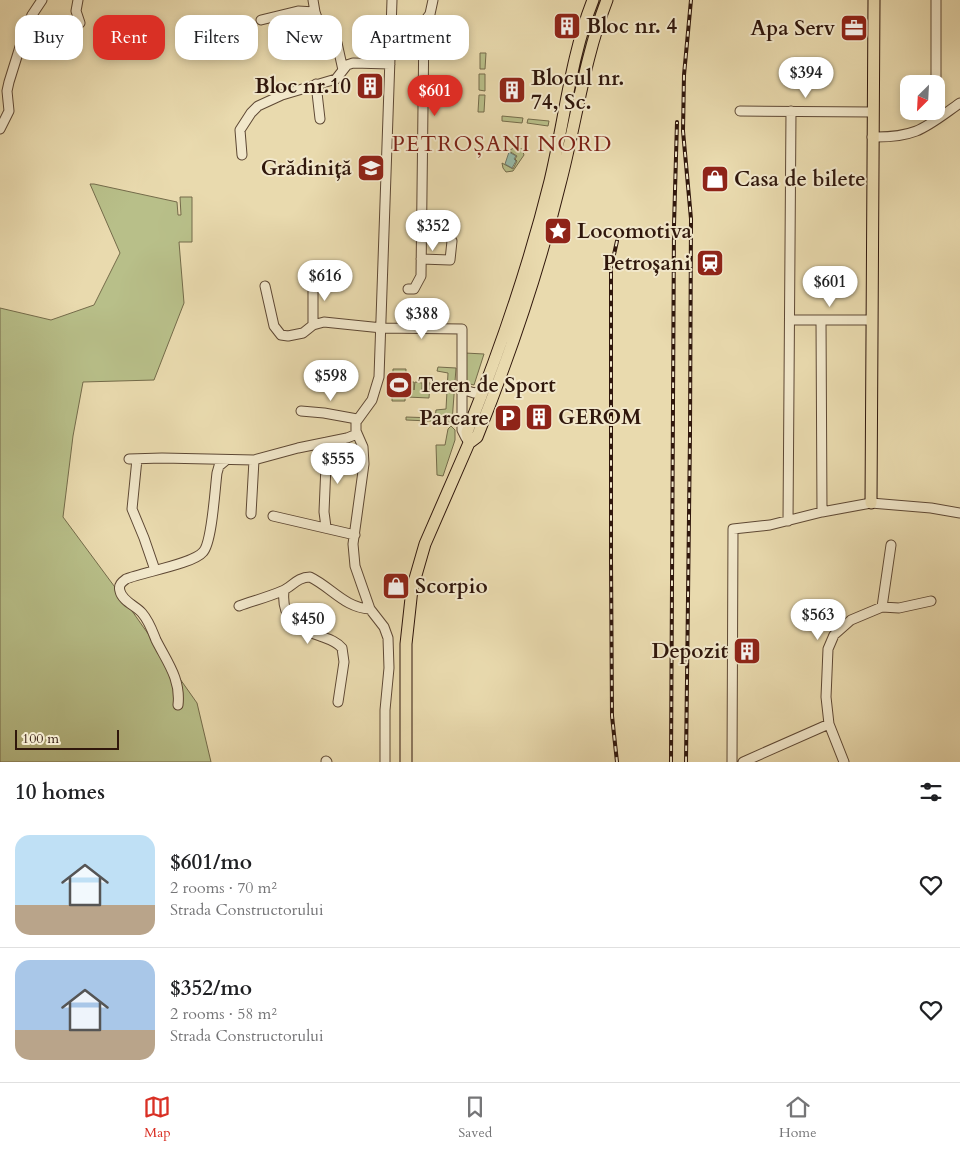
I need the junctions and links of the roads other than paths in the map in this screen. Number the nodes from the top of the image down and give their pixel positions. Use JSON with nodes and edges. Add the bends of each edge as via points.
{"nodes":[{"id":1,"x":42,"y":0,"type":"edge"},
{"id":2,"x":78,"y":0,"type":"edge"},
{"id":3,"x":313,"y":0,"type":"edge"},
{"id":4,"x":392,"y":0,"type":"edge"},
{"id":5,"x":433,"y":0,"type":"edge"},
{"id":6,"x":593,"y":0,"type":"edge"},
{"id":7,"x":607,"y":0,"type":"edge"},
{"id":8,"x":874,"y":0,"type":"edge"},
{"id":9,"x":936,"y":0,"type":"edge"},
{"id":10,"x":315,"y":12,"type":"junction"},
{"id":11,"x":77,"y":15,"type":"edge"},
{"id":12,"x":261,"y":20,"type":"dead end"},
{"id":13,"x":390,"y":64,"type":"junction"},
{"id":14,"x":343,"y":70,"type":"junction"},
{"id":15,"x":936,"y":75,"type":"edge"},
{"id":16,"x":316,"y":84,"type":"junction"},
{"id":17,"x":960,"y":103,"type":"edge"},
{"id":18,"x":740,"y":111,"type":"dead end"},
{"id":19,"x":791,"y":111,"type":"junction"},
{"id":20,"x":945,"y":111,"type":"edge"},
{"id":21,"x":873,"y":112,"type":"junction"},
{"id":22,"x":320,"y":119,"type":"dead end"},
{"id":23,"x":931,"y":120,"type":"edge"},
{"id":24,"x":0,"y":129,"type":"edge"},
{"id":25,"x":872,"y":137,"type":"junction"},
{"id":26,"x":242,"y":155,"type":"dead end"},
{"id":27,"x":558,"y":171,"type":"junction"},
{"id":28,"x":452,"y":241,"type":"dead end"},
{"id":29,"x":421,"y":259,"type":"junction"},
{"id":30,"x":312,"y":279,"type":"dead end"},
{"id":31,"x":265,"y":286,"type":"dead end"},
{"id":32,"x":408,"y":290,"type":"dead end"},
{"id":33,"x":790,"y":320,"type":"junction"},
{"id":34,"x":821,"y":320,"type":"junction"},
{"id":35,"x":871,"y":320,"type":"junction"},
{"id":36,"x":313,"y":325,"type":"junction"},
{"id":37,"x":382,"y":328,"type":"junction"},
{"id":38,"x":462,"y":389,"type":"junction"},
{"id":39,"x":483,"y":391,"type":"junction"},
{"id":40,"x":301,"y":411,"type":"dead end"},
{"id":41,"x":357,"y":419,"type":"junction"},
{"id":42,"x":357,"y":434,"type":"junction"},
{"id":43,"x":327,"y":442,"type":"junction"},
{"id":44,"x":469,"y":443,"type":"junction"},
{"id":45,"x":225,"y":460,"type":"junction"},
{"id":46,"x":254,"y":460,"type":"junction"},
{"id":47,"x":870,"y":503,"type":"junction"},
{"id":48,"x":822,"y":512,"type":"junction"},
{"id":49,"x":960,"y":513,"type":"edge"},
{"id":50,"x":251,"y":514,"type":"dead end"},
{"id":51,"x":273,"y":516,"type":"dead end"},
{"id":52,"x":788,"y":521,"type":"junction"},
{"id":53,"x":326,"y":527,"type":"junction"},
{"id":54,"x":355,"y":535,"type":"junction"},
{"id":55,"x":891,"y":545,"type":"dead end"},
{"id":56,"x":155,"y":570,"type":"junction"},
{"id":57,"x":284,"y":591,"type":"junction"},
{"id":58,"x":931,"y":601,"type":"dead end"},
{"id":59,"x":239,"y":606,"type":"dead end"},
{"id":60,"x":882,"y":607,"type":"junction"},
{"id":61,"x":372,"y":612,"type":"junction"},
{"id":62,"x":338,"y":702,"type":"dead end"},
{"id":63,"x":178,"y":705,"type":"dead end"},
{"id":64,"x":829,"y":724,"type":"junction"},
{"id":65,"x":385,"y":762,"type":"edge"},
{"id":66,"x":406,"y":762,"type":"edge"},
{"id":67,"x":732,"y":762,"type":"edge"},
{"id":68,"x":743,"y":762,"type":"edge"},
{"id":69,"x":844,"y":762,"type":"edge"}],
"edges":[{"from":1,"to":24,"type":"street","via":[[24,34],[7,91],[9,111]]},
{"from":2,"to":11,"type":"street"},
{"from":3,"to":10,"type":"street"},
{"from":4,"to":13,"type":"street"},
{"from":5,"to":29,"type":"street","via":[[430,14],[424,22]]},
{"from":6,"to":27,"type":"main road","via":[[579,47]]},
{"from":7,"to":27,"type":"main road"},
{"from":8,"to":21,"type":"main road"},
{"from":9,"to":15,"type":"street"},
{"from":10,"to":12,"type":"street","via":[[298,11]]},
{"from":10,"to":14,"type":"street","via":[[324,35],[337,42]]},
{"from":13,"to":14,"type":"street","via":[[353,63]]},
{"from":13,"to":37,"type":"street"},
{"from":14,"to":16,"type":"street","via":[[336,79]]},
{"from":16,"to":22,"type":"street"},
{"from":16,"to":26,"type":"street","via":[[258,106],[240,130]]},
{"from":17,"to":20,"type":"street"},
{"from":18,"to":19,"type":"street"},
{"from":19,"to":21,"type":"street"},
{"from":19,"to":33,"type":"street"},
{"from":21,"to":25,"type":"main road"},
{"from":23,"to":25,"type":"street","via":[[911,134]]},
{"from":25,"to":35,"type":"main road"},
{"from":27,"to":39,"type":"main road"},
{"from":27,"to":44,"type":"main road","via":[[530,287],[501,376],[477,436]]},
{"from":28,"to":29,"type":"street","via":[[450,260]]},
{"from":29,"to":32,"type":"street","via":[[421,276],[414,289]]},
{"from":30,"to":36,"type":"street"},
{"from":31,"to":36,"type":"street","via":[[274,326],[281,335],[303,333]]},
{"from":33,"to":34,"type":"street"},
{"from":33,"to":52,"type":"street"},
{"from":34,"to":35,"type":"street"},
{"from":34,"to":48,"type":"street"},
{"from":35,"to":47,"type":"main road"},
{"from":36,"to":37,"type":"street","via":[[324,322]]},
{"from":37,"to":38,"type":"street","via":[[462,329]]},
{"from":37,"to":41,"type":"street","via":[[378,385],[372,400]]},
{"from":38,"to":39,"type":"street","via":[[474,393]]},
{"from":38,"to":44,"type":"street","via":[[462,430]]},
{"from":39,"to":44,"type":"main road","via":[[467,432]]},
{"from":40,"to":41,"type":"street"},
{"from":41,"to":42,"type":"street"},
{"from":42,"to":43,"type":"street"},
{"from":42,"to":54,"type":"street","via":[[363,448],[364,464]]},
{"from":43,"to":46,"type":"street"},
{"from":43,"to":53,"type":"street"},
{"from":44,"to":66,"type":"main road","via":[[425,544],[413,582],[406,644]]},
{"from":45,"to":46,"type":"street"},
{"from":45,"to":56,"type":"street","via":[[217,473],[209,538],[204,551],[195,558]]},
{"from":45,"to":56,"type":"street","via":[[133,459],[132,509]]},
{"from":46,"to":50,"type":"street"},
{"from":47,"to":48,"type":"street"},
{"from":47,"to":49,"type":"street"},
{"from":48,"to":52,"type":"street"},
{"from":51,"to":53,"type":"street"},
{"from":52,"to":67,"type":"street","via":[[733,530]]},
{"from":53,"to":54,"type":"street"},
{"from":54,"to":61,"type":"street","via":[[355,566]]},
{"from":55,"to":60,"type":"street"},
{"from":56,"to":63,"type":"street","via":[[126,579],[120,592],[149,622],[177,680]]},
{"from":57,"to":59,"type":"street"},
{"from":57,"to":61,"type":"street","via":[[298,580],[310,577],[347,602]]},
{"from":57,"to":62,"type":"street","via":[[284,607],[300,629],[331,640],[342,648],[344,662]]},
{"from":58,"to":60,"type":"street","via":[[899,608]]},
{"from":60,"to":64,"type":"street","via":[[852,620],[834,635],[828,649],[827,665]]},
{"from":61,"to":65,"type":"street","via":[[384,628],[390,648]]},
{"from":64,"to":68,"type":"street"},
{"from":64,"to":69,"type":"street"}]}
